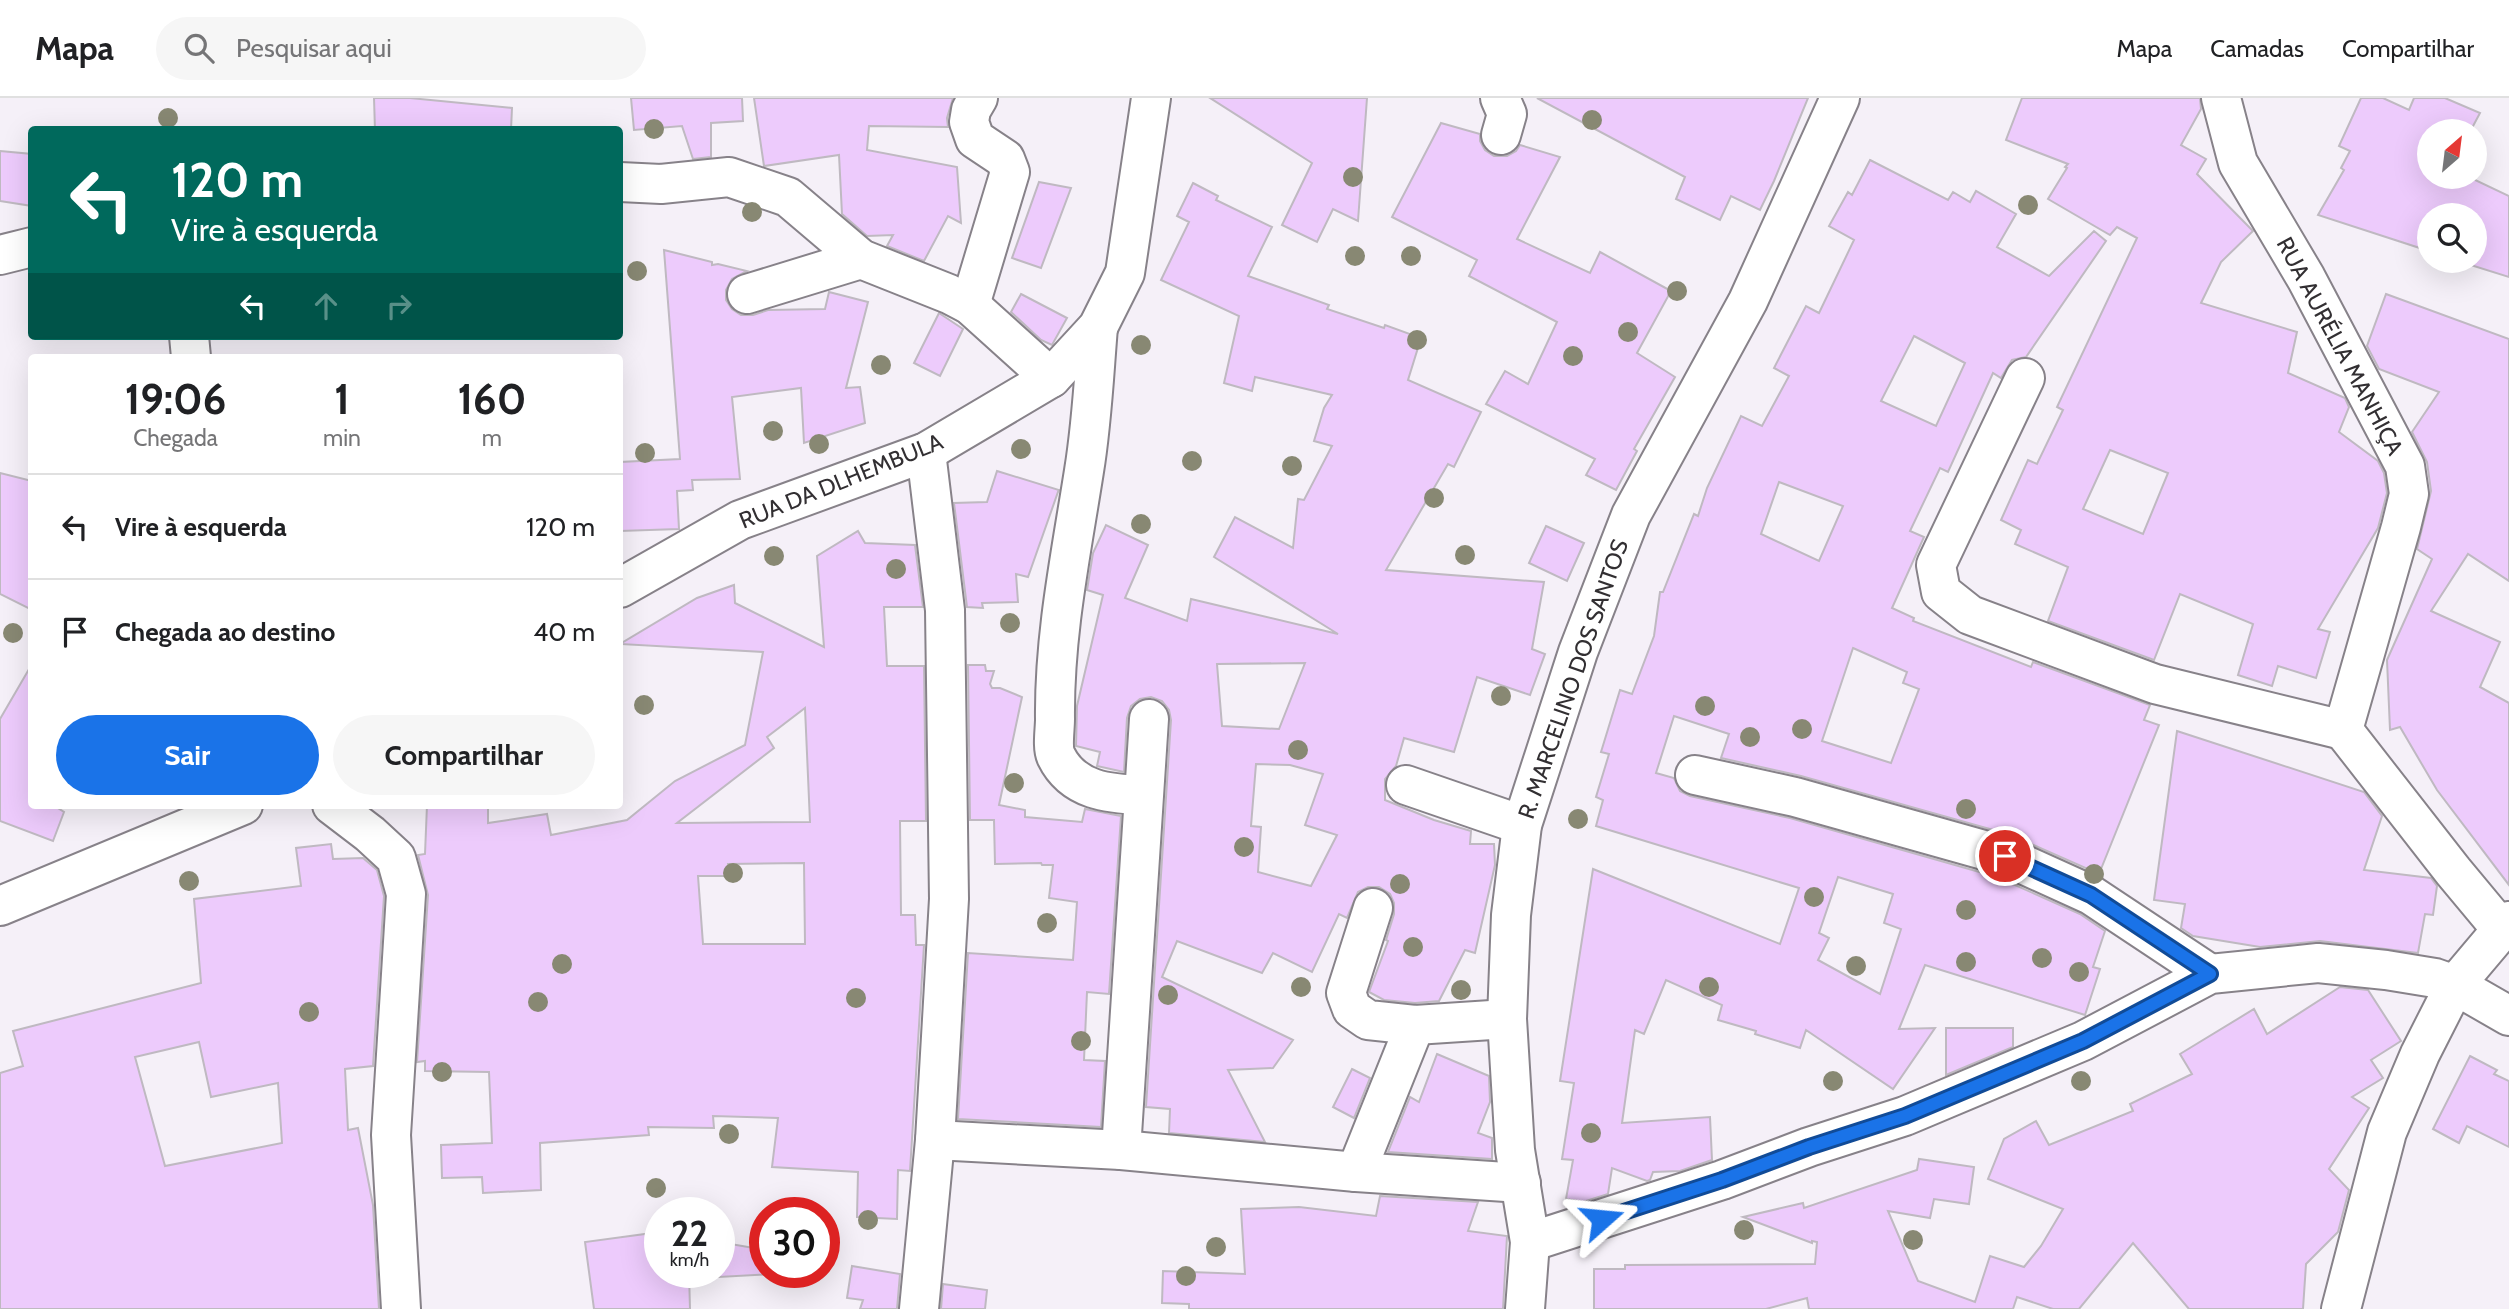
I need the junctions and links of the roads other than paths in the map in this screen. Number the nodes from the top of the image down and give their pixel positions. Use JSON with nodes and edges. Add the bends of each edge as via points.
{"nodes":[{"id":1,"x":978,"y":98,"type":"edge"},
{"id":2,"x":1151,"y":98,"type":"edge"},
{"id":3,"x":1840,"y":98,"type":"edge"},
{"id":4,"x":2221,"y":98,"type":"edge"},
{"id":5,"x":623,"y":182,"type":"edge"},
{"id":6,"x":28,"y":248,"type":"edge"},
{"id":7,"x":0,"y":255,"type":"edge"},
{"id":8,"x":861,"y":259,"type":"junction"},
{"id":9,"x":747,"y":295,"type":"dead end"},
{"id":10,"x":970,"y":305,"type":"junction"},
{"id":11,"x":1098,"y":327,"type":"junction"},
{"id":12,"x":1051,"y":378,"type":"junction"},
{"id":13,"x":2025,"y":378,"type":"dead end"},
{"id":14,"x":926,"y":452,"type":"junction"},
{"id":15,"x":623,"y":586,"type":"edge"},
{"id":16,"x":1149,"y":719,"type":"dead end"},
{"id":17,"x":2343,"y":730,"type":"junction"},
{"id":18,"x":1695,"y":775,"type":"dead end"},
{"id":19,"x":1406,"y":785,"type":"dead end"},
{"id":20,"x":1143,"y":795,"type":"junction"},
{"id":21,"x":233,"y":809,"type":"edge"},
{"id":22,"x":337,"y":809,"type":"edge"},
{"id":23,"x":1522,"y":825,"type":"junction"},
{"id":24,"x":0,"y":906,"type":"edge"},
{"id":25,"x":1373,"y":908,"type":"dead end"},
{"id":26,"x":2506,"y":926,"type":"edge"},
{"id":27,"x":2210,"y":974,"type":"junction"},
{"id":28,"x":2455,"y":985,"type":"junction"},
{"id":29,"x":2509,"y":1016,"type":"edge"},
{"id":30,"x":1507,"y":1019,"type":"junction"},
{"id":31,"x":1415,"y":1025,"type":"junction"},
{"id":32,"x":935,"y":1140,"type":"junction"},
{"id":33,"x":1121,"y":1150,"type":"junction"},
{"id":34,"x":1356,"y":1172,"type":"junction"},
{"id":35,"x":1521,"y":1183,"type":"junction"},
{"id":36,"x":1530,"y":1242,"type":"junction"},
{"id":37,"x":401,"y":1309,"type":"edge"},
{"id":38,"x":919,"y":1309,"type":"edge"},
{"id":39,"x":1525,"y":1309,"type":"edge"},
{"id":40,"x":2341,"y":1309,"type":"edge"}],
"edges":[{"from":1,"to":10,"type":"street","via":[[969,122],[975,139],[1005,159],[1010,172]]},
{"from":2,"to":11,"type":"street","name":"RUA DA DLHEMBULA","via":[[1125,273]]},
{"from":3,"to":23,"type":"street","name":"R. MARCELINO DOS SANTOS","via":[[1748,301],[1631,515],[1578,652]]},
{"from":4,"to":17,"type":"street","name":"RUA AURÉLIA MANHIÇA","via":[[2238,163],[2306,278],[2405,466],[2409,494]]},
{"from":5,"to":8,"type":"street","via":[[661,184],[729,177],[788,197]]},
{"from":6,"to":7,"type":"street"},
{"from":8,"to":9,"type":"street"},
{"from":8,"to":10,"type":"street"},
{"from":10,"to":12,"type":"street"},
{"from":11,"to":12,"type":"street","name":"RUA DA DLHEMBULA"},
{"from":11,"to":20,"type":"street","via":[[1085,468],[1065,581],[1054,685],[1055,754],[1083,786],[1112,794]]},
{"from":12,"to":14,"type":"street","name":"RUA DA DLHEMBULA"},
{"from":13,"to":17,"type":"street","via":[[1936,565],[1941,592],[1970,615],[2155,684]]},
{"from":14,"to":15,"type":"street","name":"RUA DA DLHEMBULA","via":[[740,520]]},
{"from":14,"to":32,"type":"street","via":[[945,610],[949,899]]},
{"from":16,"to":20,"type":"street"},
{"from":17,"to":26,"type":"street","via":[[2453,871]]},
{"from":18,"to":27,"type":"street","via":[[1795,797],[2005,856],[2091,895]]},
{"from":19,"to":23,"type":"street"},
{"from":20,"to":33,"type":"street"},
{"from":21,"to":24,"type":"street"},
{"from":22,"to":37,"type":"street","via":[[396,858],[405,894],[391,1135]]},
{"from":23,"to":30,"type":"street","name":"R. MARCELINO DOS SANTOS","via":[[1511,915]]},
{"from":25,"to":31,"type":"street","via":[[1346,993],[1352,1009],[1368,1020]]},
{"from":26,"to":28,"type":"street"},
{"from":27,"to":28,"type":"street","via":[[2318,963],[2435,978]]},
{"from":27,"to":36,"type":"street","via":[[2083,1041],[1905,1116]]},
{"from":28,"to":29,"type":"street"},
{"from":28,"to":40,"type":"street","via":[[2387,1132]]},
{"from":30,"to":31,"type":"street"},
{"from":30,"to":35,"type":"street","name":"R. MARCELINO DOS SANTOS"},
{"from":31,"to":34,"type":"street"},
{"from":32,"to":33,"type":"street"},
{"from":32,"to":38,"type":"street"},
{"from":33,"to":34,"type":"street"},
{"from":34,"to":35,"type":"street"},
{"from":35,"to":36,"type":"street","name":"R. MARCELINO DOS SANTOS"},
{"from":36,"to":39,"type":"street","name":"R. MARCELINO DOS SANTOS"}]}
